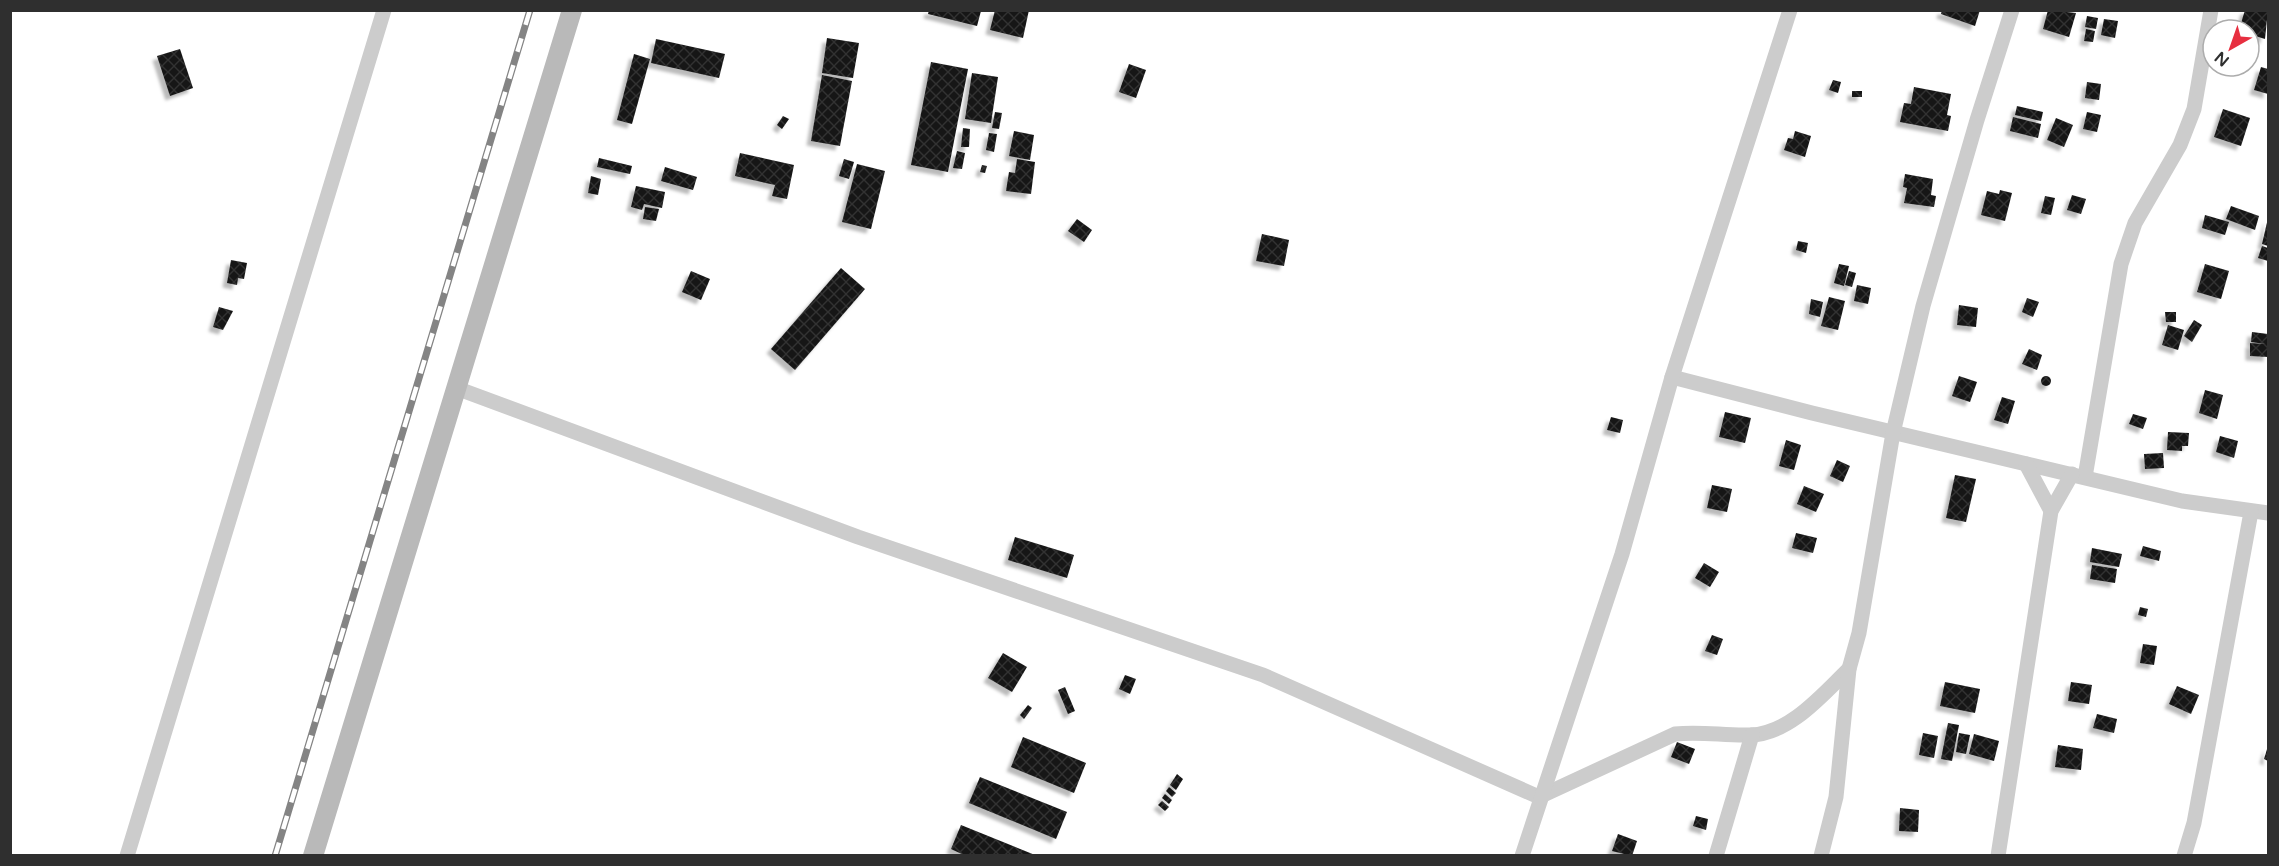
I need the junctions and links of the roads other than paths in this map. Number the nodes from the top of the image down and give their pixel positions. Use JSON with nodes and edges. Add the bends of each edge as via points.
{"nodes":[{"id":1,"x":384,"y":10,"type":"edge"},
{"id":2,"x":572,"y":10,"type":"edge"},
{"id":3,"x":1790,"y":10,"type":"edge"},
{"id":4,"x":2012,"y":10,"type":"edge"},
{"id":5,"x":2211,"y":10,"type":"edge"},
{"id":6,"x":1672,"y":377,"type":"junction"},
{"id":7,"x":456,"y":388,"type":"junction"},
{"id":8,"x":1893,"y":433,"type":"junction"},
{"id":9,"x":2026,"y":464,"type":"junction"},
{"id":10,"x":2078,"y":476,"type":"junction"},
{"id":11,"x":2051,"y":512,"type":"junction"},
{"id":12,"x":2251,"y":512,"type":"junction"},
{"id":13,"x":2268,"y":513,"type":"edge"},
{"id":14,"x":1849,"y":669,"type":"junction"},
{"id":15,"x":1752,"y":735,"type":"junction"},
{"id":16,"x":1539,"y":797,"type":"junction"},
{"id":17,"x":127,"y":855,"type":"edge"},
{"id":18,"x":313,"y":855,"type":"edge"},
{"id":19,"x":1522,"y":855,"type":"edge"},
{"id":20,"x":1716,"y":855,"type":"edge"},
{"id":21,"x":1821,"y":855,"type":"edge"},
{"id":22,"x":1998,"y":855,"type":"edge"},
{"id":23,"x":2184,"y":855,"type":"edge"}],
"edges":[{"from":1,"to":17,"type":"street"},
{"from":2,"to":7,"type":"street"},
{"from":3,"to":6,"type":"street"},
{"from":4,"to":8,"type":"street","via":[[1923,306]]},
{"from":5,"to":10,"type":"street","via":[[2194,109],[2180,145],[2134,223],[2121,264]]},
{"from":6,"to":8,"type":"street"},
{"from":6,"to":16,"type":"street","via":[[1622,554]]},
{"from":7,"to":16,"type":"street","via":[[858,537],[1263,675]]},
{"from":7,"to":18,"type":"street"},
{"from":8,"to":9,"type":"street"},
{"from":8,"to":14,"type":"street","via":[[1859,633]]},
{"from":9,"to":10,"type":"street"},
{"from":9,"to":11,"type":"street"},
{"from":10,"to":11,"type":"street"},
{"from":10,"to":12,"type":"street","via":[[2182,501]]},
{"from":11,"to":22,"type":"street"},
{"from":12,"to":13,"type":"street"},
{"from":12,"to":23,"type":"street","via":[[2194,823]]},
{"from":14,"to":15,"type":"street","via":[[1813,705],[1780,727]]},
{"from":14,"to":21,"type":"street","via":[[1836,798]]},
{"from":15,"to":16,"type":"street","via":[[1675,734]]},
{"from":15,"to":20,"type":"street"},
{"from":16,"to":19,"type":"street"}]}
